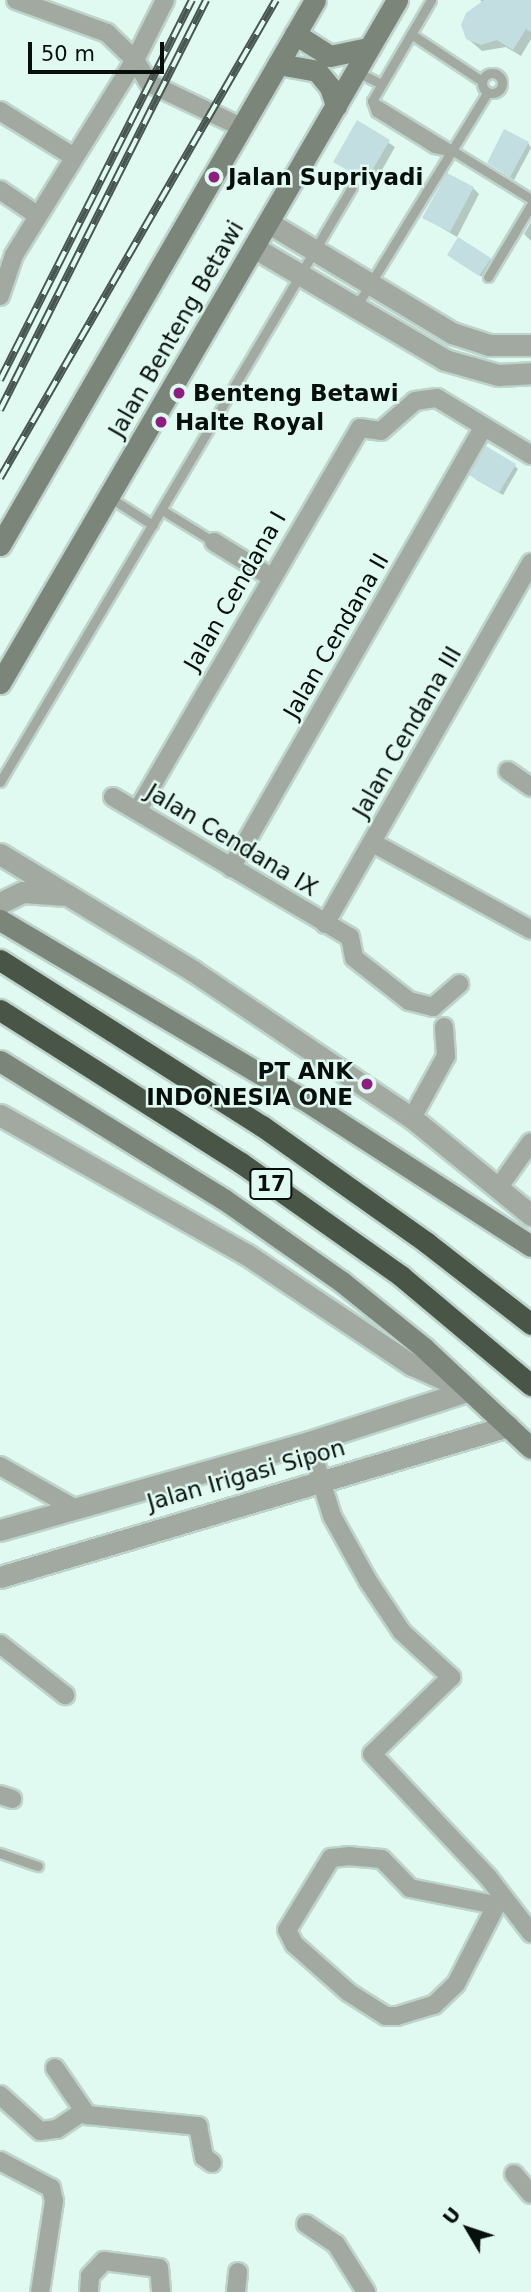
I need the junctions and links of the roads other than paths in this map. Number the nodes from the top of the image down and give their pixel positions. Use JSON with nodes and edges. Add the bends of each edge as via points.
{"nodes":[{"id":1,"x":16,"y":0,"type":"edge"},
{"id":2,"x":165,"y":0,"type":"edge"},
{"id":3,"x":314,"y":0,"type":"edge"},
{"id":4,"x":397,"y":0,"type":"edge"},
{"id":5,"x":431,"y":0,"type":"edge"},
{"id":6,"x":295,"y":34,"type":"junction"},
{"id":7,"x":411,"y":34,"type":"junction"},
{"id":8,"x":369,"y":48,"type":"junction"},
{"id":9,"x":135,"y":60,"type":"junction"},
{"id":10,"x":278,"y":64,"type":"junction"},
{"id":11,"x":356,"y":71,"type":"junction"},
{"id":12,"x":482,"y":81,"type":"junction"},
{"id":13,"x":380,"y":83,"type":"junction"},
{"id":14,"x":488,"y":92,"type":"junction"},
{"id":15,"x":336,"y":106,"type":"junction"},
{"id":16,"x":0,"y":111,"type":"edge"},
{"id":17,"x":241,"y":127,"type":"junction"},
{"id":18,"x":449,"y":152,"type":"junction"},
{"id":19,"x":74,"y":157,"type":"junction"},
{"id":20,"x":352,"y":187,"type":"dead end"},
{"id":21,"x":0,"y":190,"type":"edge"},
{"id":22,"x":531,"y":200,"type":"edge"},
{"id":23,"x":531,"y":205,"type":"edge"},
{"id":24,"x":37,"y":215,"type":"junction"},
{"id":25,"x":268,"y":223,"type":"junction"},
{"id":26,"x":255,"y":248,"type":"junction"},
{"id":27,"x":315,"y":250,"type":"junction"},
{"id":28,"x":335,"y":263,"type":"junction"},
{"id":29,"x":302,"y":275,"type":"junction"},
{"id":30,"x":488,"y":277,"type":"dead end"},
{"id":31,"x":370,"y":284,"type":"junction"},
{"id":32,"x":321,"y":287,"type":"junction"},
{"id":33,"x":0,"y":296,"type":"edge"},
{"id":34,"x":355,"y":308,"type":"junction"},
{"id":35,"x":531,"y":345,"type":"edge"},
{"id":36,"x":531,"y":373,"type":"edge"},
{"id":37,"x":483,"y":428,"type":"junction"},
{"id":38,"x":531,"y":455,"type":"edge"},
{"id":39,"x":108,"y":497,"type":"junction"},
{"id":40,"x":162,"y":510,"type":"junction"},
{"id":41,"x":153,"y":525,"type":"junction"},
{"id":42,"x":214,"y":542,"type":"joint"},
{"id":43,"x":0,"y":545,"type":"edge"},
{"id":44,"x":531,"y":563,"type":"edge"},
{"id":45,"x":271,"y":577,"type":"junction"},
{"id":46,"x":0,"y":684,"type":"edge"},
{"id":47,"x":508,"y":771,"type":"dead end"},
{"id":48,"x":529,"y":778,"type":"edge"},
{"id":49,"x":0,"y":781,"type":"edge"},
{"id":50,"x":113,"y":797,"type":"dead end"},
{"id":51,"x":137,"y":811,"type":"junction"},
{"id":52,"x":373,"y":843,"type":"junction"},
{"id":53,"x":0,"y":854,"type":"edge"},
{"id":54,"x":231,"y":867,"type":"junction"},
{"id":55,"x":66,"y":895,"type":"junction"},
{"id":56,"x":0,"y":903,"type":"edge"},
{"id":57,"x":0,"y":919,"type":"edge"},
{"id":58,"x":325,"y":924,"type":"junction"},
{"id":59,"x":531,"y":930,"type":"edge"},
{"id":60,"x":0,"y":960,"type":"edge"},
{"id":61,"x":459,"y":984,"type":"dead end"},
{"id":62,"x":0,"y":1010,"type":"edge"},
{"id":63,"x":444,"y":1027,"type":"dead end"},
{"id":64,"x":0,"y":1061,"type":"edge"},
{"id":65,"x":0,"y":1115,"type":"edge"},
{"id":66,"x":412,"y":1118,"type":"junction"},
{"id":67,"x":531,"y":1142,"type":"edge"},
{"id":68,"x":499,"y":1187,"type":"junction"},
{"id":69,"x":531,"y":1215,"type":"edge"},
{"id":70,"x":531,"y":1246,"type":"edge"},
{"id":71,"x":531,"y":1324,"type":"edge"},
{"id":72,"x":531,"y":1385,"type":"edge"},
{"id":73,"x":467,"y":1391,"type":"junction"},
{"id":74,"x":506,"y":1424,"type":"junction"},
{"id":75,"x":310,"y":1444,"type":"junction"},
{"id":76,"x":531,"y":1448,"type":"edge"},
{"id":77,"x":0,"y":1466,"type":"edge"},
{"id":78,"x":318,"y":1480,"type":"junction"},
{"id":79,"x":74,"y":1508,"type":"junction"},
{"id":80,"x":0,"y":1530,"type":"edge"},
{"id":81,"x":0,"y":1577,"type":"edge"},
{"id":82,"x":3,"y":1654,"type":"edge"},
{"id":83,"x":65,"y":1695,"type":"dead end"},
{"id":84,"x":0,"y":1853,"type":"edge"},
{"id":85,"x":38,"y":1866,"type":"dead end"},
{"id":86,"x":498,"y":1900,"type":"junction"},
{"id":87,"x":531,"y":1933,"type":"edge"},
{"id":88,"x":55,"y":2068,"type":"dead end"},
{"id":89,"x":0,"y":2095,"type":"edge"},
{"id":90,"x":82,"y":2112,"type":"junction"},
{"id":91,"x":0,"y":2161,"type":"edge"},
{"id":92,"x":212,"y":2163,"type":"dead end"},
{"id":93,"x":514,"y":2174,"type":"dead end"},
{"id":94,"x":531,"y":2194,"type":"edge"},
{"id":95,"x":306,"y":2224,"type":"dead end"},
{"id":96,"x":238,"y":2272,"type":"dead end"},
{"id":97,"x":40,"y":2292,"type":"edge"},
{"id":98,"x":89,"y":2292,"type":"edge"},
{"id":99,"x":161,"y":2292,"type":"edge"},
{"id":100,"x":236,"y":2292,"type":"edge"},
{"id":101,"x":366,"y":2292,"type":"edge"}],
"edges":[{"from":1,"to":9,"type":"street","via":[[95,27]]},
{"from":2,"to":9,"type":"street"},
{"from":3,"to":6,"type":"main road","name":"Jalan Benteng Betawi"},
{"from":4,"to":8,"type":"main road","name":"Jalan Benteng Betawi"},
{"from":5,"to":7,"type":"lane"},
{"from":6,"to":8,"type":"main road","via":[[330,57]]},
{"from":6,"to":10,"type":"main road","name":"Jalan Benteng Betawi"},
{"from":7,"to":12,"type":"lane"},
{"from":7,"to":13,"type":"lane"},
{"from":8,"to":11,"type":"main road","name":"Jalan Benteng Betawi"},
{"from":9,"to":17,"type":"street","via":[[149,83]]},
{"from":9,"to":19,"type":"street"},
{"from":10,"to":15,"type":"main road","via":[[317,72],[330,88]]},
{"from":10,"to":17,"type":"main road","name":"Jalan Benteng Betawi"},
{"from":11,"to":13,"type":"lane"},
{"from":11,"to":15,"type":"main road","name":"Jalan Benteng Betawi"},
{"from":12,"to":14,"type":"lane"},
{"from":12,"to":14,"type":"lane","via":[[490,73],[501,78],[499,89]]},
{"from":13,"to":18,"type":"lane","via":[[372,101]]},
{"from":14,"to":18,"type":"lane"},
{"from":15,"to":25,"type":"main road","name":"Jalan Benteng Betawi"},
{"from":16,"to":19,"type":"street"},
{"from":17,"to":43,"type":"main road","name":"Jalan Benteng Betawi"},
{"from":18,"to":22,"type":"lane"},
{"from":18,"to":31,"type":"lane"},
{"from":19,"to":24,"type":"street"},
{"from":20,"to":27,"type":"lane"},
{"from":21,"to":24,"type":"street"},
{"from":23,"to":30,"type":"lane"},
{"from":24,"to":33,"type":"street"},
{"from":25,"to":26,"type":"main road","name":"Jalan Benteng Betawi"},
{"from":25,"to":27,"type":"street"},
{"from":26,"to":29,"type":"street"},
{"from":26,"to":39,"type":"main road","name":"Jalan Benteng Betawi"},
{"from":27,"to":28,"type":"street"},
{"from":27,"to":29,"type":"lane"},
{"from":28,"to":31,"type":"street"},
{"from":28,"to":32,"type":"street"},
{"from":29,"to":32,"type":"street"},
{"from":29,"to":40,"type":"lane"},
{"from":31,"to":34,"type":"lane"},
{"from":31,"to":35,"type":"street","via":[[452,333],[489,345]]},
{"from":32,"to":34,"type":"street"},
{"from":34,"to":36,"type":"street","via":[[460,366],[498,375]]},
{"from":37,"to":38,"type":"street"},
{"from":37,"to":45,"type":"street","name":"Jalan Cendana I","via":[[437,398],[424,397],[381,431],[360,428]]},
{"from":37,"to":54,"type":"street","name":"Jalan Cendana II"},
{"from":39,"to":41,"type":"lane"},
{"from":39,"to":46,"type":"main road","name":"Jalan Benteng Betawi"},
{"from":40,"to":41,"type":"lane"},
{"from":40,"to":42,"type":"lane"},
{"from":41,"to":49,"type":"lane"},
{"from":42,"to":45,"type":"street"},
{"from":44,"to":52,"type":"street","name":"Jalan Cendana III"},
{"from":45,"to":51,"type":"street","name":"Jalan Cendana I"},
{"from":47,"to":48,"type":"street"},
{"from":50,"to":51,"type":"street","name":"Jalan Cendana IX"},
{"from":51,"to":54,"type":"street","name":"Jalan Cendana IX"},
{"from":52,"to":58,"type":"street","name":"Jalan Cendana III"},
{"from":52,"to":59,"type":"street"},
{"from":53,"to":55,"type":"street"},
{"from":54,"to":58,"type":"street","name":"Jalan Cendana IX"},
{"from":55,"to":56,"type":"street","via":[[23,892]]},
{"from":55,"to":66,"type":"street","via":[[192,971]]},
{"from":57,"to":70,"type":"main road","via":[[303,1099]]},
{"from":58,"to":61,"type":"street","name":"Jalan Cendana IX","via":[[350,937],[354,958],[369,972],[424,1008],[433,1007]]},
{"from":60,"to":71,"type":"highway","number":"17","via":[[273,1134],[427,1243]]},
{"from":62,"to":72,"type":"highway","number":"17","via":[[242,1163],[401,1276]]},
{"from":63,"to":66,"type":"street","via":[[446,1056]]},
{"from":64,"to":73,"type":"main road","via":[[225,1200],[425,1348]]},
{"from":65,"to":73,"type":"street","via":[[246,1254],[412,1366]]},
{"from":66,"to":68,"type":"street"},
{"from":67,"to":68,"type":"street"},
{"from":68,"to":69,"type":"street"},
{"from":73,"to":74,"type":"main road"},
{"from":73,"to":75,"type":"street","name":"Jalan Irigasi Sipon"},
{"from":74,"to":76,"type":"main road"},
{"from":74,"to":78,"type":"street","name":"Jalan Irigasi Sipon"},
{"from":75,"to":78,"type":"street"},
{"from":75,"to":79,"type":"street","name":"Jalan Irigasi Sipon"},
{"from":77,"to":79,"type":"street"},
{"from":78,"to":81,"type":"street","name":"Jalan Irigasi Sipon"},
{"from":78,"to":86,"type":"street","via":[[340,1534],[393,1621],[451,1676],[372,1754]]},
{"from":79,"to":80,"type":"street","name":"Jalan Irigasi Sipon"},
{"from":82,"to":83,"type":"street"},
{"from":84,"to":85,"type":"lane"},
{"from":86,"to":86,"type":"street","via":[[456,1984],[434,2004],[397,2016],[386,2016],[348,1992],[294,1944],[287,1930],[331,1858],[382,1859],[410,1888]]},
{"from":86,"to":87,"type":"street"},
{"from":88,"to":90,"type":"street","via":[[68,2082]]},
{"from":89,"to":90,"type":"street","via":[[40,2131],[57,2129]]},
{"from":90,"to":92,"type":"street","via":[[109,2120],[196,2125],[202,2132],[204,2157]]},
{"from":91,"to":97,"type":"street","via":[[51,2188],[54,2201]]},
{"from":93,"to":94,"type":"street"},
{"from":95,"to":101,"type":"street","via":[[336,2244]]},
{"from":96,"to":100,"type":"street"},
{"from":98,"to":99,"type":"street","via":[[90,2276],[104,2261],[159,2268]]}]}
